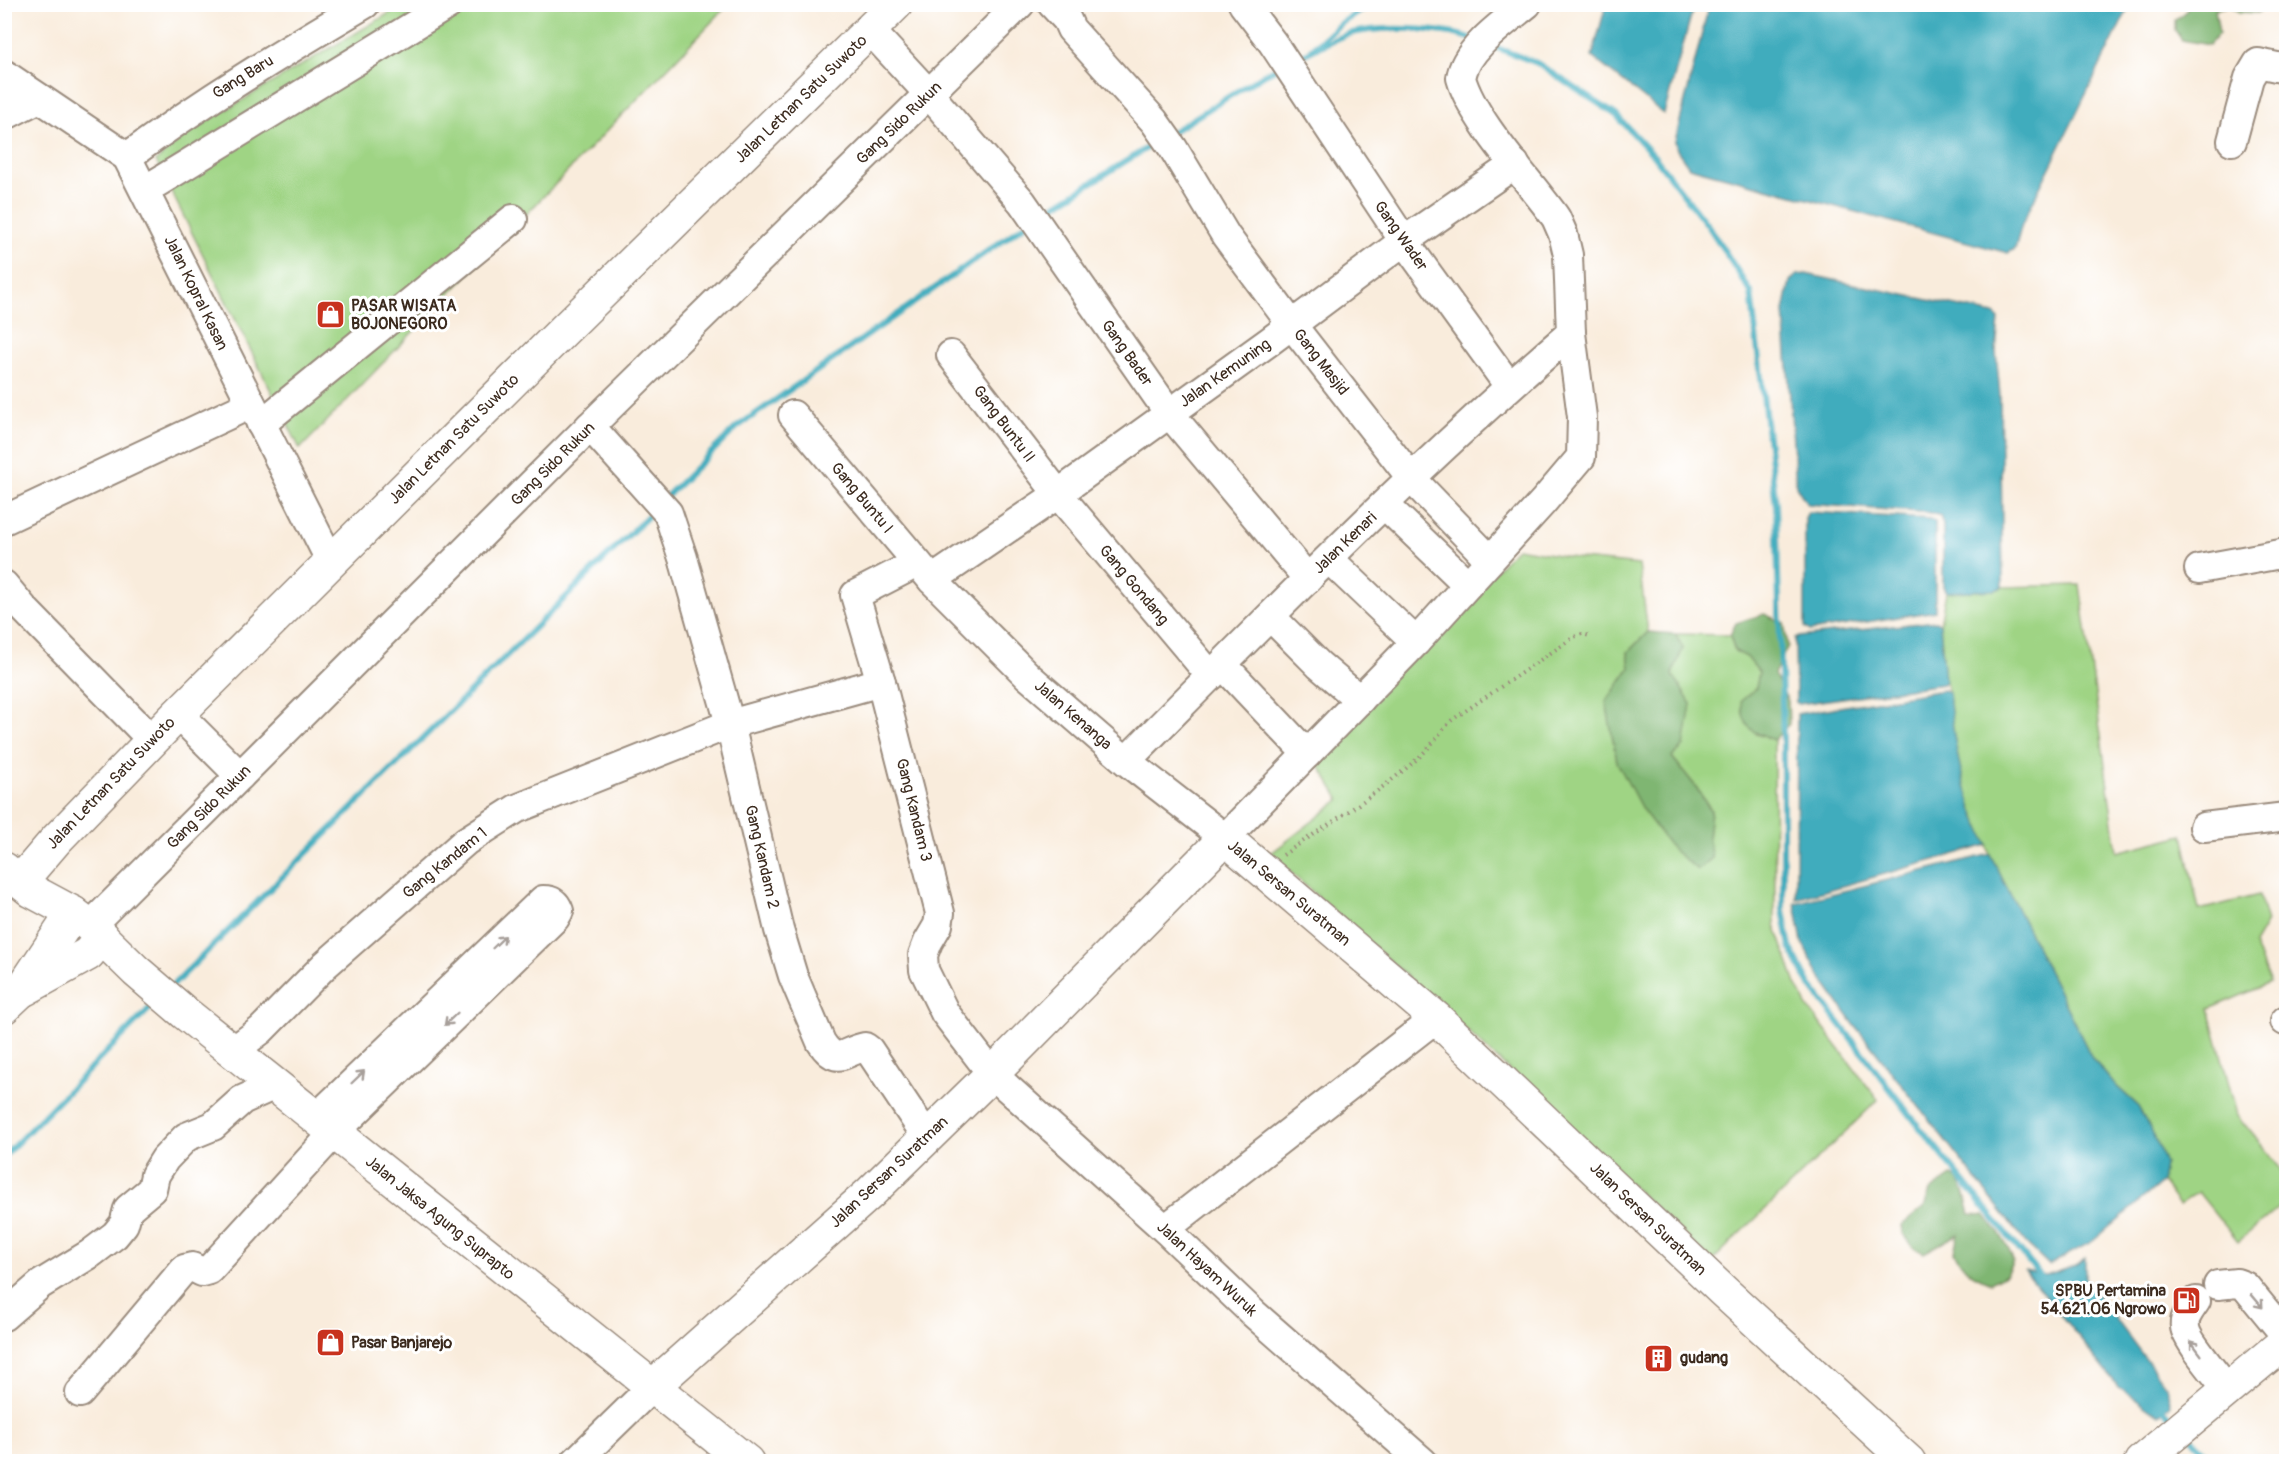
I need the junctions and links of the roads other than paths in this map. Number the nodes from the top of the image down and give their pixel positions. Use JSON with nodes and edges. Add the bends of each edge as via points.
{"nodes":[{"id":1,"x":365,"y":4,"type":"edge"},
{"id":2,"x":449,"y":4,"type":"edge"},
{"id":3,"x":896,"y":4,"type":"edge"},
{"id":4,"x":1020,"y":4,"type":"edge"},
{"id":5,"x":1052,"y":4,"type":"edge"},
{"id":6,"x":1243,"y":4,"type":"edge"},
{"id":7,"x":1527,"y":4,"type":"edge"},
{"id":8,"x":870,"y":30,"type":"junction"},
{"id":9,"x":2286,"y":69,"type":"edge"},
{"id":10,"x":4,"y":74,"type":"edge"},
{"id":11,"x":929,"y":94,"type":"junction"},
{"id":12,"x":39,"y":98,"type":"junction"},
{"id":13,"x":4,"y":116,"type":"edge"},
{"id":14,"x":2232,"y":141,"type":"dead end"},
{"id":15,"x":127,"y":158,"type":"junction"},
{"id":16,"x":1515,"y":164,"type":"junction"},
{"id":17,"x":144,"y":190,"type":"junction"},
{"id":18,"x":513,"y":219,"type":"dead end"},
{"id":19,"x":1404,"y":241,"type":"junction"},
{"id":20,"x":1292,"y":325,"type":"junction"},
{"id":21,"x":1571,"y":333,"type":"junction"},
{"id":22,"x":951,"y":355,"type":"dead end"},
{"id":23,"x":1509,"y":386,"type":"junction"},
{"id":24,"x":1169,"y":413,"type":"junction"},
{"id":25,"x":256,"y":414,"type":"junction"},
{"id":26,"x":793,"y":415,"type":"dead end"},
{"id":27,"x":590,"y":426,"type":"junction"},
{"id":28,"x":1412,"y":479,"type":"junction"},
{"id":29,"x":1058,"y":494,"type":"junction"},
{"id":30,"x":1385,"y":505,"type":"junction"},
{"id":31,"x":4,"y":520,"type":"edge"},
{"id":32,"x":2286,"y":553,"type":"edge"},
{"id":33,"x":1329,"y":559,"type":"junction"},
{"id":34,"x":1490,"y":560,"type":"junction"},
{"id":35,"x":331,"y":562,"type":"junction"},
{"id":36,"x":2199,"y":569,"type":"dead end"},
{"id":37,"x":925,"y":572,"type":"junction"},
{"id":38,"x":1308,"y":579,"type":"junction"},
{"id":39,"x":1467,"y":584,"type":"junction"},
{"id":40,"x":4,"y":585,"type":"edge"},
{"id":41,"x":1271,"y":616,"type":"junction"},
{"id":42,"x":1416,"y":642,"type":"junction"},
{"id":43,"x":1217,"y":670,"type":"junction"},
{"id":44,"x":881,"y":682,"type":"junction"},
{"id":45,"x":1360,"y":700,"type":"junction"},
{"id":46,"x":178,"y":714,"type":"junction"},
{"id":47,"x":730,"y":724,"type":"junction"},
{"id":48,"x":152,"y":740,"type":"junction"},
{"id":49,"x":1307,"y":754,"type":"junction"},
{"id":50,"x":1126,"y":761,"type":"junction"},
{"id":51,"x":240,"y":776,"type":"junction"},
{"id":52,"x":2286,"y":817,"type":"edge"},
{"id":53,"x":2204,"y":827,"type":"dead end"},
{"id":54,"x":1225,"y":838,"type":"junction"},
{"id":55,"x":19,"y":881,"type":"edge"},
{"id":56,"x":83,"y":932,"type":"junction"},
{"id":57,"x":470,"y":985,"type":"dead end"},
{"id":58,"x":13,"y":999,"type":"edge"},
{"id":59,"x":1436,"y":1018,"type":"junction"},
{"id":60,"x":232,"y":1051,"type":"junction"},
{"id":61,"x":992,"y":1074,"type":"junction"},
{"id":62,"x":274,"y":1085,"type":"junction"},
{"id":63,"x":325,"y":1125,"type":"junction"},
{"id":64,"x":927,"y":1137,"type":"junction"},
{"id":65,"x":1165,"y":1228,"type":"junction"},
{"id":66,"x":2218,"y":1285,"type":"dead end"},
{"id":67,"x":2196,"y":1301,"type":"dead end"},
{"id":68,"x":4,"y":1316,"type":"edge"},
{"id":69,"x":2286,"y":1339,"type":"edge"},
{"id":70,"x":652,"y":1387,"type":"junction"},
{"id":71,"x":2228,"y":1390,"type":"junction"},
{"id":72,"x":80,"y":1393,"type":"dead end"},
{"id":73,"x":2149,"y":1455,"type":"edge"},
{"id":74,"x":575,"y":1461,"type":"edge"},
{"id":75,"x":747,"y":1461,"type":"edge"},
{"id":76,"x":1423,"y":1461,"type":"edge"},
{"id":77,"x":1909,"y":1461,"type":"edge"}],
"edges":[{"from":1,"to":15,"type":"street","name":"Gang Baru","via":[[186,114]]},
{"from":2,"to":17,"type":"street"},
{"from":3,"to":8,"type":"main road","name":"Jalan Letnan Satu Suwoto"},
{"from":4,"to":11,"type":"street","name":"Gang Sido Rukun"},
{"from":5,"to":20,"type":"street","name":"Gang Masjid","via":[[1154,121],[1226,236]]},
{"from":6,"to":19,"type":"street","name":"Gang Wader"},
{"from":7,"to":16,"type":"street","via":[[1492,32],[1461,73],[1462,85],[1487,128]]},
{"from":8,"to":11,"type":"street"},
{"from":8,"to":35,"type":"main road","name":"Jalan Letnan Satu Suwoto"},
{"from":9,"to":14,"type":"street","via":[[2258,63],[2249,78]]},
{"from":10,"to":12,"type":"street","name":"Jalan Kopral Kasan"},
{"from":11,"to":24,"type":"street","name":"Gang Bader","via":[[1023,202]]},
{"from":11,"to":27,"type":"street","name":"Gang Sido Rukun"},
{"from":12,"to":13,"type":"street"},
{"from":12,"to":15,"type":"street","name":"Jalan Kopral Kasan"},
{"from":15,"to":17,"type":"street","name":"Jalan Kopral Kasan"},
{"from":16,"to":19,"type":"street","name":"Jalan Kemuning"},
{"from":16,"to":21,"type":"street","via":[[1556,218],[1563,234],[1568,255]]},
{"from":17,"to":25,"type":"street","name":"Jalan Kopral Kasan"},
{"from":18,"to":25,"type":"street"},
{"from":19,"to":20,"type":"street","name":"Jalan Kemuning"},
{"from":19,"to":23,"type":"street","name":"Gang Wader"},
{"from":20,"to":24,"type":"street","name":"Jalan Kemuning"},
{"from":20,"to":28,"type":"street","name":"Gang Masjid"},
{"from":21,"to":23,"type":"street","name":"Jalan Kenari"},
{"from":21,"to":34,"type":"street","via":[[1582,417],[1581,457]]},
{"from":22,"to":29,"type":"street","name":"Gang Buntu II"},
{"from":23,"to":28,"type":"street","name":"Jalan Kenari"},
{"from":24,"to":29,"type":"street","name":"Jalan Kemuning"},
{"from":24,"to":38,"type":"street","name":"Gang Bader"},
{"from":25,"to":31,"type":"street"},
{"from":25,"to":35,"type":"street","name":"Jalan Kopral Kasan"},
{"from":26,"to":37,"type":"street","name":"Gang Buntu I"},
{"from":27,"to":47,"type":"street","name":"Gang Kandam 2","via":[[660,504],[683,558]]},
{"from":27,"to":51,"type":"street","name":"Gang Sido Rukun"},
{"from":28,"to":30,"type":"street","name":"Jalan Kenari"},
{"from":28,"to":34,"type":"street","name":"Gang Masjid"},
{"from":29,"to":37,"type":"street","name":"Jalan Kemuning"},
{"from":29,"to":43,"type":"street","name":"Gang Gondang"},
{"from":30,"to":33,"type":"street","name":"Jalan Kenari"},
{"from":30,"to":39,"type":"street"},
{"from":32,"to":36,"type":"street"},
{"from":33,"to":38,"type":"street","name":"Jalan Kenari"},
{"from":33,"to":42,"type":"street"},
{"from":34,"to":39,"type":"street"},
{"from":35,"to":46,"type":"main road","name":"Jalan Letnan Satu Suwoto"},
{"from":37,"to":44,"type":"street","name":"Gang Kandam 3","via":[[855,595]]},
{"from":37,"to":50,"type":"street","name":"Jalan Kenanga","via":[[1028,676]]},
{"from":38,"to":41,"type":"street","name":"Jalan Kenari"},
{"from":39,"to":42,"type":"street"},
{"from":40,"to":48,"type":"street"},
{"from":41,"to":43,"type":"street","name":"Jalan Kenari"},
{"from":41,"to":45,"type":"street"},
{"from":42,"to":45,"type":"street"},
{"from":43,"to":49,"type":"street","name":"Gang Gondang"},
{"from":43,"to":50,"type":"street","name":"Jalan Kenari"},
{"from":44,"to":47,"type":"street","name":"Gang Kandam 1"},
{"from":44,"to":61,"type":"street","name":"Gang Kandam 3","via":[[940,913],[923,955],[924,970],[945,1013]]},
{"from":45,"to":49,"type":"street"},
{"from":46,"to":48,"type":"main road","name":"Jalan Letnan Satu Suwoto"},
{"from":46,"to":51,"type":"street"},
{"from":47,"to":60,"type":"street","name":"Gang Kandam 1","via":[[516,808],[466,841],[325,965],[268,1023]]},
{"from":47,"to":64,"type":"street","name":"Gang Kandam 2","via":[[779,930],[793,976],[821,1042],[837,1056],[865,1047],[869,1050]]},
{"from":48,"to":55,"type":"main road","name":"Jalan Letnan Satu Suwoto"},
{"from":49,"to":54,"type":"street"},
{"from":50,"to":54,"type":"street","name":"Jalan Kenanga"},
{"from":51,"to":56,"type":"street","name":"Gang Sido Rukun"},
{"from":52,"to":53,"type":"street"},
{"from":54,"to":59,"type":"main road","name":"Jalan Sersan Suratman"},
{"from":54,"to":61,"type":"main road","name":"Jalan Sersan Suratman"},
{"from":55,"to":56,"type":"main road"},
{"from":56,"to":58,"type":"main road"},
{"from":56,"to":60,"type":"main road","name":"Jalan Jaksa Agung Suprapto"},
{"from":57,"to":63,"type":"street"},
{"from":59,"to":65,"type":"street"},
{"from":59,"to":77,"type":"main road","name":"Jalan Sersan Suratman","via":[[1722,1290]]},
{"from":60,"to":62,"type":"main road","name":"Jalan Jaksa Agung Suprapto"},
{"from":61,"to":64,"type":"main road","name":"Jalan Sersan Suratman"},
{"from":61,"to":65,"type":"street","name":"Jalan Hayam Wuruk"},
{"from":62,"to":63,"type":"main road","name":"Jalan Jaksa Agung Suprapto"},
{"from":62,"to":68,"type":"street","via":[[242,1100],[213,1125],[186,1137],[165,1159],[155,1175],[152,1190],[128,1209],[124,1224],[115,1235],[41,1284]]},
{"from":63,"to":70,"type":"main road","name":"Jalan Jaksa Agung Suprapto"},
{"from":63,"to":72,"type":"street","via":[[209,1270],[202,1272],[192,1266],[184,1269]]},
{"from":64,"to":70,"type":"main road","name":"Jalan Sersan Suratman","via":[[870,1193]]},
{"from":65,"to":76,"type":"street","name":"Jalan Hayam Wuruk","via":[[1253,1313]]},
{"from":66,"to":69,"type":"street","one_way":true,"via":[[2245,1286]]},
{"from":71,"to":67,"type":"street","one_way":true,"via":[[2184,1327]]},
{"from":69,"to":71,"type":"main road"},
{"from":70,"to":74,"type":"street"},
{"from":70,"to":75,"type":"main road","name":"Jalan Jaksa Agung Suprapto"},
{"from":71,"to":73,"type":"main road"}]}
